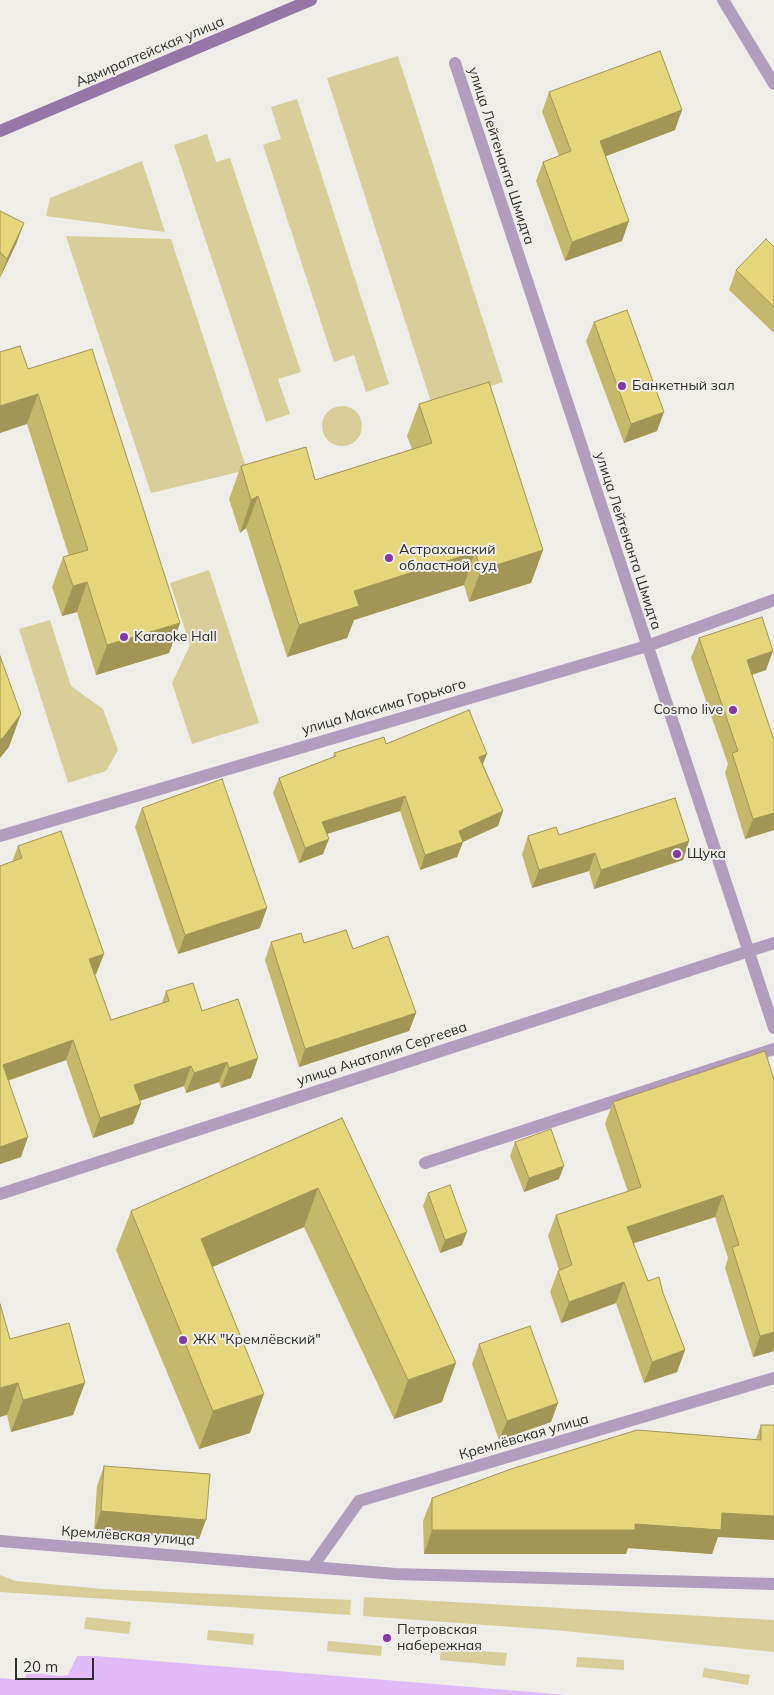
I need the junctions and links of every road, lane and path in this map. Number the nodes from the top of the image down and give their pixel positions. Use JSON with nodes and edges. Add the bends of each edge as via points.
{"nodes":[{"id":1,"x":311,"y":0,"type":"edge"},
{"id":2,"x":723,"y":0,"type":"edge"},
{"id":3,"x":455,"y":63,"type":"dead end"},
{"id":4,"x":774,"y":84,"type":"edge"},
{"id":5,"x":0,"y":131,"type":"edge"},
{"id":6,"x":774,"y":600,"type":"edge"},
{"id":7,"x":647,"y":646,"type":"junction"},
{"id":8,"x":0,"y":836,"type":"edge"},
{"id":9,"x":774,"y":943,"type":"edge"},
{"id":10,"x":749,"y":951,"type":"junction"},
{"id":11,"x":774,"y":1028,"type":"edge"},
{"id":12,"x":774,"y":1048,"type":"edge"},
{"id":13,"x":425,"y":1163,"type":"dead end"},
{"id":14,"x":0,"y":1194,"type":"edge"},
{"id":15,"x":774,"y":1378,"type":"edge"},
{"id":16,"x":0,"y":1541,"type":"edge"},
{"id":17,"x":313,"y":1566,"type":"junction"},
{"id":18,"x":774,"y":1584,"type":"edge"}],
"edges":[{"from":1,"to":5,"type":"main road","name":"Адмиралтейская улица"},
{"from":2,"to":4,"type":"street"},
{"from":3,"to":7,"type":"street","name":"улица Лейтенанта Шмидта"},
{"from":6,"to":7,"type":"street","name":"улица Максима Горького"},
{"from":7,"to":8,"type":"street","name":"улица Максима Горького"},
{"from":7,"to":10,"type":"street","name":"улица Лейтенанта Шмидта"},
{"from":9,"to":10,"type":"street","name":"улица Анатолия Сергеева"},
{"from":10,"to":11,"type":"street","name":"улица Лейтенанта Шмидта"},
{"from":10,"to":14,"type":"street","name":"улица Анатолия Сергеева"},
{"from":12,"to":13,"type":"street"},
{"from":15,"to":17,"type":"street","name":"Кремлёвская улица","via":[[359,1501]]},
{"from":16,"to":17,"type":"street","name":"Кремлёвская улица"},
{"from":17,"to":18,"type":"street","name":"Кремлёвская улица","via":[[395,1574]]}]}
